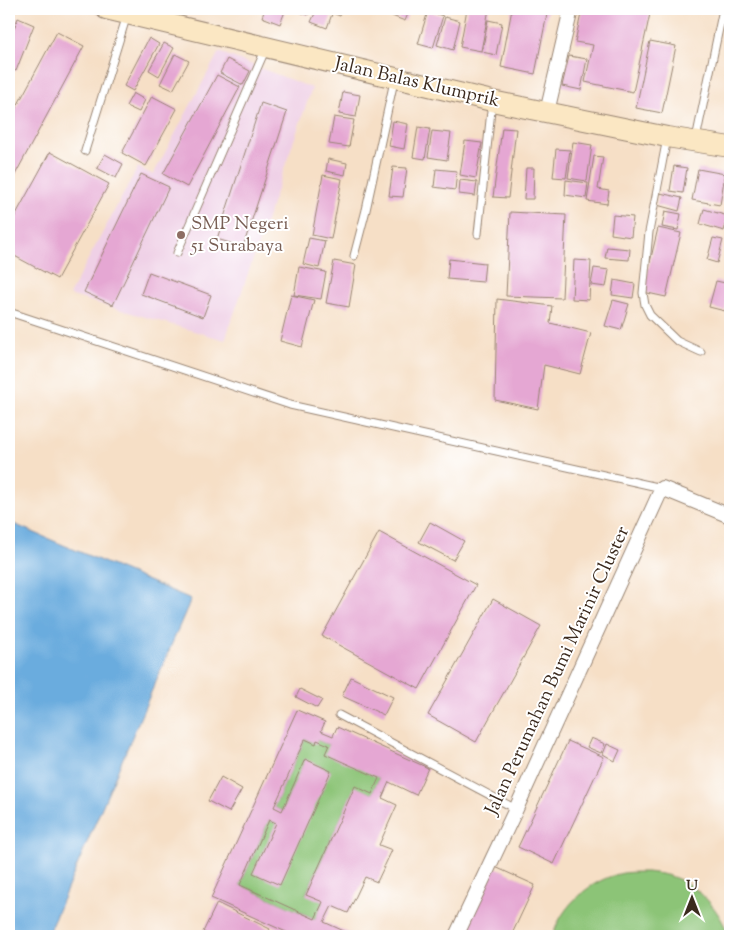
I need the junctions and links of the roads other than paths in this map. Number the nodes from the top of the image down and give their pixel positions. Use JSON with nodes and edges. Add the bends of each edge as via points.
{"nodes":[{"id":1,"x":106,"y":9,"type":"edge"},
{"id":2,"x":571,"y":9,"type":"edge"},
{"id":3,"x":723,"y":9,"type":"edge"},
{"id":4,"x":128,"y":14,"type":"junction"},
{"id":5,"x":267,"y":48,"type":"junction"},
{"id":6,"x":395,"y":78,"type":"junction"},
{"id":7,"x":492,"y":101,"type":"junction"},
{"id":8,"x":547,"y":112,"type":"junction"},
{"id":9,"x":667,"y":136,"type":"junction"},
{"id":10,"x":695,"y":142,"type":"junction"},
{"id":11,"x":730,"y":147,"type":"edge"},
{"id":12,"x":85,"y":151,"type":"dead end"},
{"id":13,"x":478,"y":234,"type":"dead end"},
{"id":14,"x":177,"y":253,"type":"dead end"},
{"id":15,"x":354,"y":256,"type":"dead end"},
{"id":16,"x":9,"y":313,"type":"edge"},
{"id":17,"x":701,"y":352,"type":"dead end"},
{"id":18,"x":662,"y":488,"type":"junction"},
{"id":19,"x":730,"y":516,"type":"edge"},
{"id":20,"x":339,"y":715,"type":"dead end"},
{"id":21,"x":516,"y":809,"type":"junction"},
{"id":22,"x":456,"y":936,"type":"edge"}],
"edges":[{"from":1,"to":4,"type":"street","name":"Jalan Balas Klumprik"},
{"from":2,"to":8,"type":"street"},
{"from":3,"to":10,"type":"lane"},
{"from":4,"to":5,"type":"street","name":"Jalan Balas Klumprik"},
{"from":4,"to":12,"type":"lane"},
{"from":5,"to":6,"type":"street","name":"Jalan Balas Klumprik"},
{"from":5,"to":14,"type":"lane"},
{"from":6,"to":7,"type":"street","name":"Jalan Balas Klumprik"},
{"from":6,"to":15,"type":"lane"},
{"from":7,"to":8,"type":"street","name":"Jalan Balas Klumprik"},
{"from":7,"to":13,"type":"lane"},
{"from":8,"to":9,"type":"street","name":"Jalan Balas Klumprik"},
{"from":9,"to":10,"type":"street","name":"Jalan Balas Klumprik"},
{"from":9,"to":17,"type":"lane","via":[[649,232],[643,293],[650,315],[677,341]]},
{"from":10,"to":11,"type":"street","name":"Jalan Balas Klumprik"},
{"from":16,"to":18,"type":"lane","via":[[290,405]]},
{"from":18,"to":19,"type":"street"},
{"from":18,"to":21,"type":"street","name":"Jalan Perumahan Bumi Marinir Cluster"},
{"from":20,"to":21,"type":"lane"},
{"from":21,"to":22,"type":"street","name":"Jalan Perumahan Bumi Marinir Cluster"}]}
